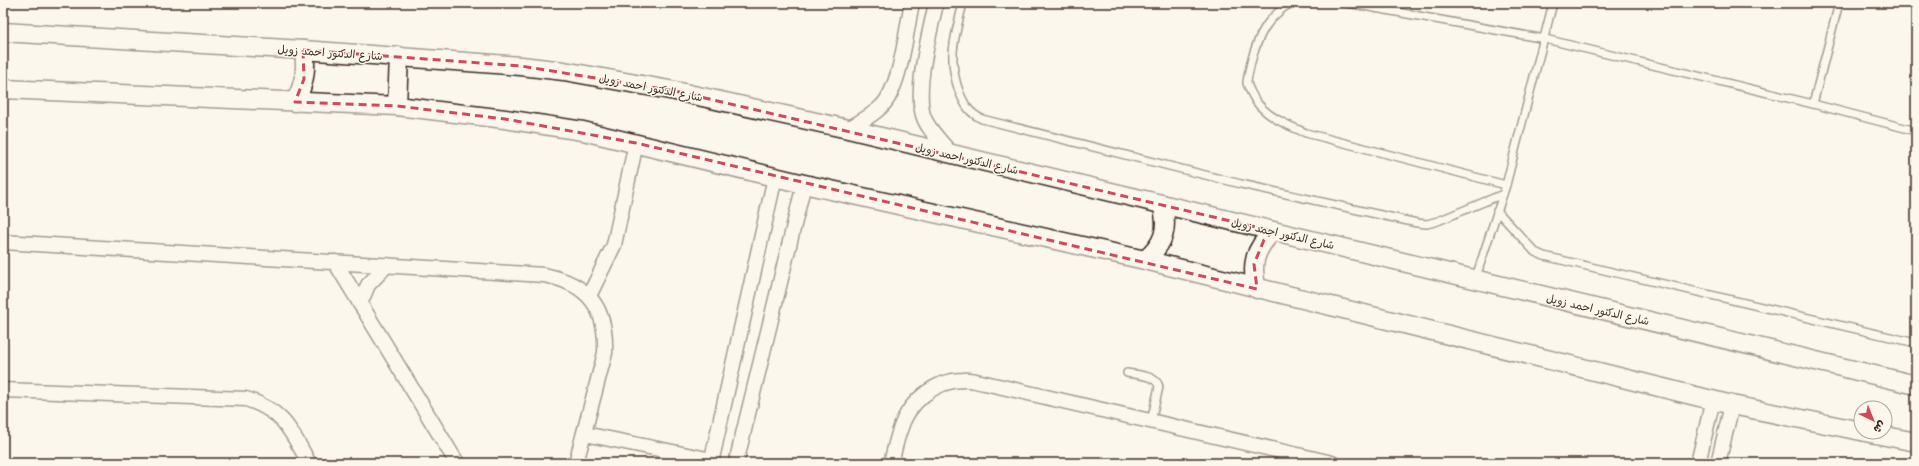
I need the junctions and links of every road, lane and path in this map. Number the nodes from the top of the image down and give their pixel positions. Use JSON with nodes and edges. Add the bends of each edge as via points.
{"nodes":[{"id":1,"x":912,"y":3,"type":"edge"},
{"id":2,"x":936,"y":3,"type":"edge"},
{"id":3,"x":963,"y":3,"type":"edge"},
{"id":4,"x":1291,"y":3,"type":"edge"},
{"id":5,"x":1347,"y":3,"type":"edge"},
{"id":6,"x":1553,"y":3,"type":"edge"},
{"id":7,"x":1839,"y":3,"type":"edge"},
{"id":8,"x":3,"y":32,"type":"edge"},
{"id":9,"x":1545,"y":39,"type":"junction"},
{"id":10,"x":303,"y":50,"type":"junction"},
{"id":11,"x":399,"y":56,"type":"junction"},
{"id":12,"x":3,"y":89,"type":"edge"},
{"id":13,"x":296,"y":102,"type":"junction"},
{"id":14,"x":1813,"y":104,"type":"junction"},
{"id":15,"x":397,"y":106,"type":"junction"},
{"id":16,"x":848,"y":129,"type":"junction"},
{"id":17,"x":1916,"y":131,"type":"edge"},
{"id":18,"x":636,"y":143,"type":"junction"},
{"id":19,"x":952,"y":154,"type":"junction"},
{"id":20,"x":776,"y":177,"type":"junction"},
{"id":21,"x":804,"y":184,"type":"junction"},
{"id":22,"x":1506,"y":185,"type":"junction"},
{"id":23,"x":1503,"y":194,"type":"junction"},
{"id":24,"x":1162,"y":204,"type":"junction"},
{"id":25,"x":1497,"y":211,"type":"junction"},
{"id":26,"x":1273,"y":231,"type":"junction"},
{"id":27,"x":3,"y":242,"type":"edge"},
{"id":28,"x":1145,"y":260,"type":"junction"},
{"id":29,"x":334,"y":262,"type":"junction"},
{"id":30,"x":387,"y":265,"type":"junction"},
{"id":31,"x":1476,"y":280,"type":"junction"},
{"id":32,"x":1257,"y":289,"type":"junction"},
{"id":33,"x":589,"y":296,"type":"junction"},
{"id":34,"x":360,"y":304,"type":"junction"},
{"id":35,"x":1916,"y":343,"type":"edge"},
{"id":36,"x":1127,"y":373,"type":"dead end"},
{"id":37,"x":1916,"y":385,"type":"edge"},
{"id":38,"x":3,"y":390,"type":"edge"},
{"id":39,"x":1713,"y":400,"type":"junction"},
{"id":40,"x":1732,"y":405,"type":"junction"},
{"id":41,"x":1151,"y":421,"type":"junction"},
{"id":42,"x":1853,"y":429,"type":"edge"},
{"id":43,"x":585,"y":434,"type":"junction"},
{"id":44,"x":1893,"y":437,"type":"edge"},
{"id":45,"x":1916,"y":442,"type":"edge"},
{"id":46,"x":712,"y":461,"type":"edge"},
{"id":47,"x":309,"y":463,"type":"edge"},
{"id":48,"x":457,"y":463,"type":"edge"},
{"id":49,"x":576,"y":463,"type":"edge"},
{"id":50,"x":736,"y":463,"type":"edge"},
{"id":51,"x":892,"y":463,"type":"edge"},
{"id":52,"x":1332,"y":463,"type":"edge"},
{"id":53,"x":1698,"y":463,"type":"edge"},
{"id":54,"x":1718,"y":463,"type":"edge"}],
"edges":[{"from":1,"to":16,"type":"street","via":[[897,79],[891,94],[872,115]]},
{"from":2,"to":19,"type":"street","via":[[920,94],[923,115],[930,129]]},
{"from":3,"to":23,"type":"lane","via":[[953,44],[953,75],[963,102],[972,114],[982,120],[1241,184],[1417,223],[1428,224],[1438,221]]},
{"from":4,"to":22,"type":"lane","via":[[1278,10],[1265,25],[1250,66],[1247,84],[1255,100],[1266,112],[1280,122],[1306,133]]},
{"from":5,"to":9,"type":"lane"},
{"from":6,"to":9,"type":"lane"},
{"from":7,"to":14,"type":"lane"},
{"from":8,"to":10,"type":"street","name":"شارع الدكتور احمد زويل"},
{"from":9,"to":14,"type":"lane"},
{"from":9,"to":22,"type":"lane"},
{"from":10,"to":11,"type":"street","name":"شارع الدكتور احمد زويل"},
{"from":10,"to":13,"type":"street","via":[[304,79]]},
{"from":11,"to":15,"type":"street"},
{"from":11,"to":16,"type":"street","name":"شارع الدكتور احمد زويل","via":[[564,71],[675,90]]},
{"from":12,"to":13,"type":"street"},
{"from":13,"to":15,"type":"street"},
{"from":14,"to":17,"type":"lane"},
{"from":15,"to":18,"type":"street","via":[[513,120]]},
{"from":16,"to":19,"type":"street","name":"شارع الدكتور احمد زويل"},
{"from":18,"to":20,"type":"street"},
{"from":18,"to":33,"type":"street","via":[[614,245]]},
{"from":19,"to":24,"type":"street","name":"شارع الدكتور احمد زويل"},
{"from":20,"to":21,"type":"street"},
{"from":20,"to":46,"type":"street"},
{"from":21,"to":28,"type":"street"},
{"from":21,"to":50,"type":"street"},
{"from":22,"to":23,"type":"lane"},
{"from":23,"to":25,"type":"lane"},
{"from":24,"to":26,"type":"street","name":"شارع الدكتور احمد زويل"},
{"from":24,"to":28,"type":"street","via":[[1166,217],[1163,236],[1154,252]]},
{"from":25,"to":31,"type":"lane"},
{"from":25,"to":35,"type":"lane","via":[[1535,252],[1544,256]]},
{"from":26,"to":31,"type":"street","name":"شارع الدكتور احمد زويل"},
{"from":26,"to":32,"type":"street","via":[[1257,251],[1254,264]]},
{"from":27,"to":29,"type":"street"},
{"from":28,"to":32,"type":"street"},
{"from":29,"to":30,"type":"street"},
{"from":29,"to":34,"type":"street"},
{"from":30,"to":33,"type":"street","via":[[544,276],[563,279],[579,287]]},
{"from":30,"to":34,"type":"street","via":[[368,285]]},
{"from":31,"to":37,"type":"street","name":"شارع الدكتور احمد زويل"},
{"from":32,"to":39,"type":"street"},
{"from":33,"to":43,"type":"street","via":[[601,316],[606,334],[605,353]]},
{"from":34,"to":48,"type":"street"},
{"from":36,"to":41,"type":"lane","via":[[1152,378],[1158,383]]},
{"from":38,"to":47,"type":"street","via":[[246,399],[262,404],[276,413],[288,426]]},
{"from":39,"to":40,"type":"street"},
{"from":39,"to":53,"type":"street"},
{"from":40,"to":42,"type":"street"},
{"from":40,"to":54,"type":"street"},
{"from":41,"to":51,"type":"street","via":[[985,383],[963,380],[942,383],[923,394],[910,410],[900,428]]},
{"from":41,"to":52,"type":"street"},
{"from":43,"to":46,"type":"street"},
{"from":43,"to":49,"type":"street"},
{"from":44,"to":45,"type":"street"}]}
